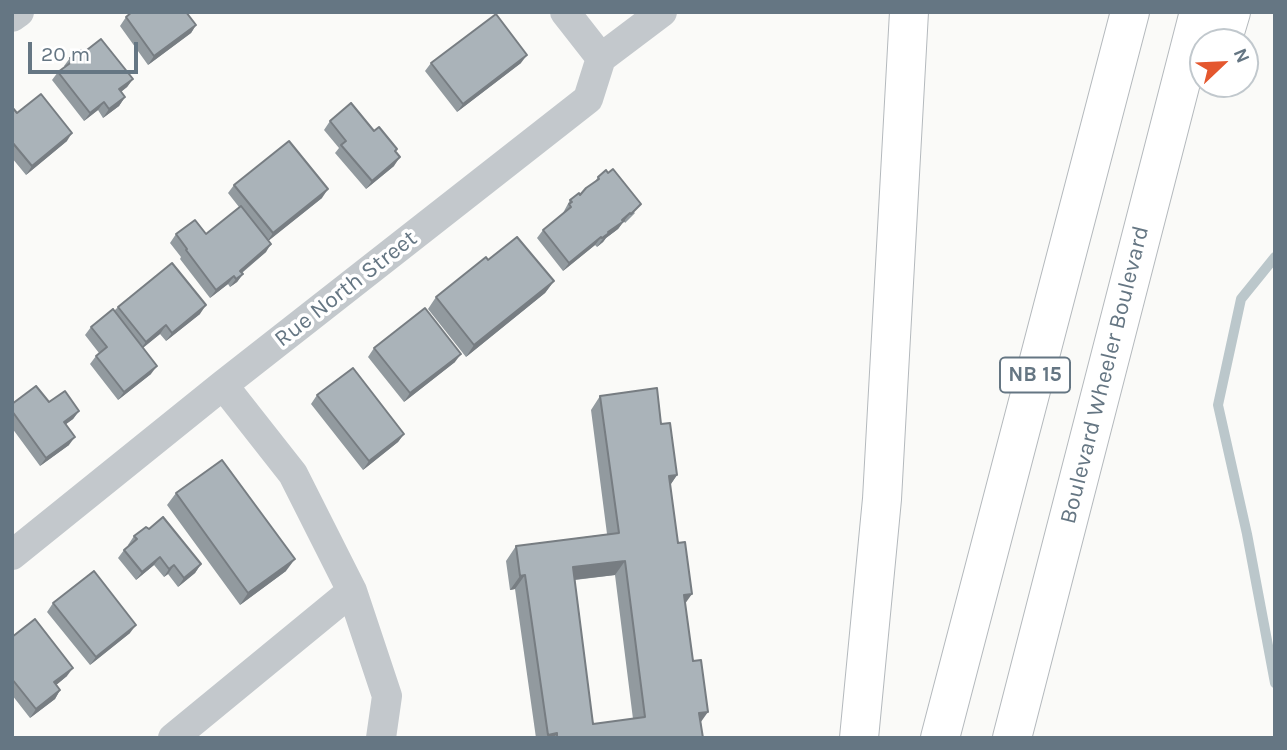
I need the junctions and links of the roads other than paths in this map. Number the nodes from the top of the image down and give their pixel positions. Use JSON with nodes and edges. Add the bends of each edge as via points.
{"nodes":[{"id":1,"x":19,"y":12,"type":"edge"},
{"id":2,"x":565,"y":12,"type":"edge"},
{"id":3,"x":663,"y":12,"type":"edge"},
{"id":4,"x":909,"y":12,"type":"edge"},
{"id":5,"x":1130,"y":12,"type":"edge"},
{"id":6,"x":1199,"y":12,"type":"edge"},
{"id":7,"x":12,"y":17,"type":"edge"},
{"id":8,"x":601,"y":58,"type":"junction"},
{"id":9,"x":1200,"y":98,"type":"edge"},
{"id":10,"x":1132,"y":269,"type":"junction"},
{"id":11,"x":223,"y":386,"type":"junction"},
{"id":12,"x":12,"y":555,"type":"edge"},
{"id":13,"x":352,"y":592,"type":"junction"},
{"id":14,"x":173,"y":738,"type":"edge"},
{"id":15,"x":381,"y":738,"type":"edge"},
{"id":16,"x":859,"y":738,"type":"edge"},
{"id":17,"x":940,"y":738,"type":"edge"},
{"id":18,"x":1012,"y":738,"type":"edge"}],
"edges":[{"from":1,"to":7,"type":"street"},
{"from":2,"to":8,"type":"street"},
{"from":3,"to":8,"type":"street"},
{"from":4,"to":16,"type":"highway","via":[[881,499]]},
{"from":5,"to":17,"type":"highway","number":"NB 15"},
{"from":6,"to":10,"type":"highway","name":"Boulevard Wheeler Boulevard","number":"NB 15"},
{"from":8,"to":11,"type":"street","name":"Rue North Street","via":[[588,99]]},
{"from":9,"to":10,"type":"highway"},
{"from":10,"to":18,"type":"highway","name":"Boulevard Wheeler Boulevard","number":"NB 15"},
{"from":11,"to":12,"type":"street","name":"Rue North Street"},
{"from":11,"to":13,"type":"street","via":[[293,474]]},
{"from":13,"to":14,"type":"street"},
{"from":13,"to":15,"type":"street","via":[[387,696]]}]}
